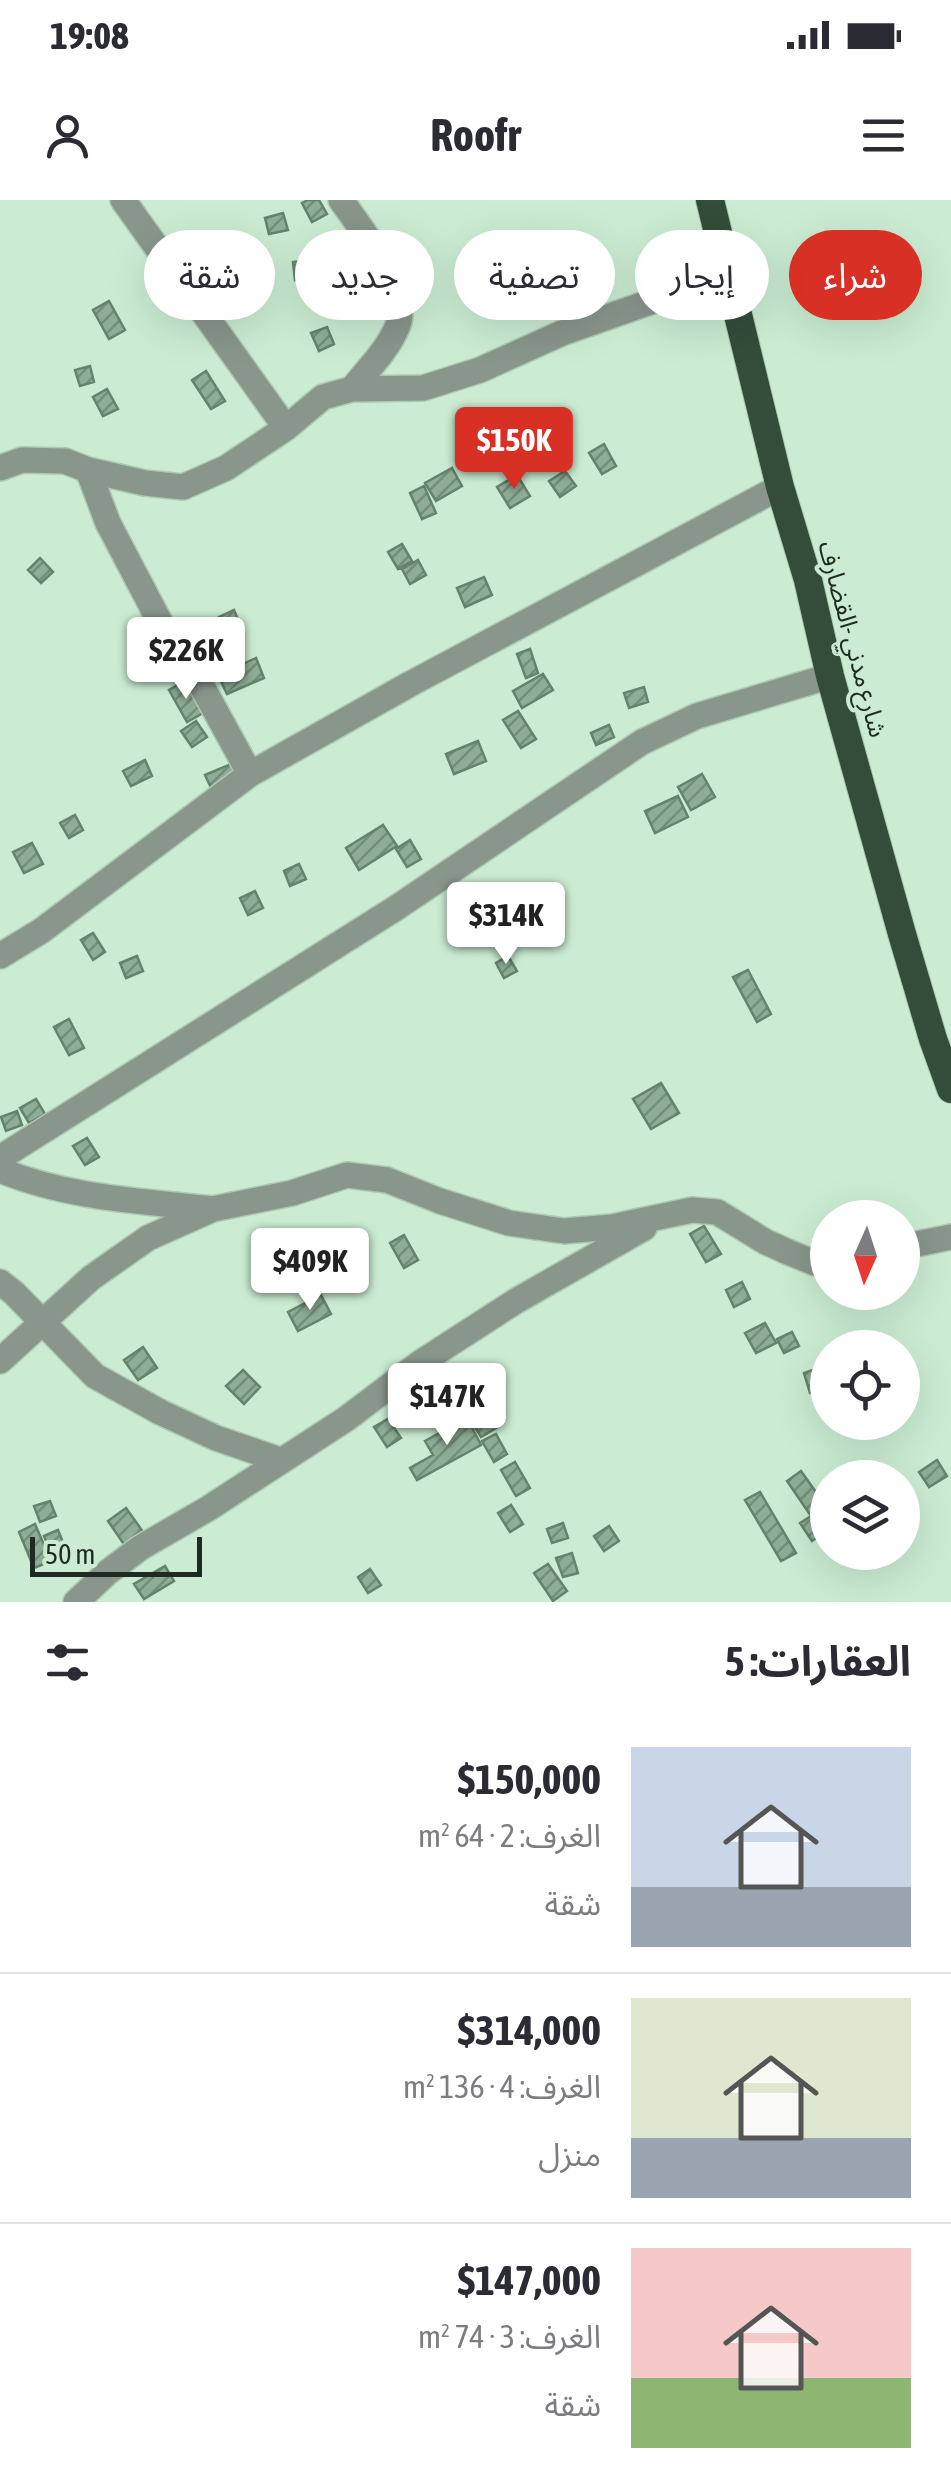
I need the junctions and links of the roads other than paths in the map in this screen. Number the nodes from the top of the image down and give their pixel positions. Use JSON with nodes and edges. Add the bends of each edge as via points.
{"nodes":[{"id":1,"x":123,"y":200,"type":"edge"},
{"id":2,"x":341,"y":200,"type":"edge"},
{"id":3,"x":710,"y":200,"type":"edge"},
{"id":4,"x":717,"y":230,"type":"edge"},
{"id":5,"x":635,"y":307,"type":"edge"},
{"id":6,"x":738,"y":320,"type":"edge"},
{"id":7,"x":352,"y":389,"type":"junction"},
{"id":8,"x":286,"y":428,"type":"junction"},
{"id":9,"x":0,"y":468,"type":"edge"},
{"id":10,"x":88,"y":470,"type":"junction"},
{"id":11,"x":780,"y":487,"type":"junction"},
{"id":12,"x":830,"y":676,"type":"junction"},
{"id":13,"x":250,"y":774,"type":"junction"},
{"id":14,"x":0,"y":956,"type":"edge"},
{"id":15,"x":951,"y":1089,"type":"edge"},
{"id":16,"x":4,"y":1171,"type":"edge"},
{"id":17,"x":213,"y":1209,"type":"junction"},
{"id":18,"x":665,"y":1215,"type":"junction"},
{"id":19,"x":951,"y":1237,"type":"edge"},
{"id":20,"x":920,"y":1243,"type":"edge"},
{"id":21,"x":810,"y":1261,"type":"edge"},
{"id":22,"x":0,"y":1282,"type":"edge"},
{"id":23,"x":42,"y":1322,"type":"junction"},
{"id":24,"x":0,"y":1360,"type":"edge"},
{"id":25,"x":280,"y":1460,"type":"junction"},
{"id":26,"x":76,"y":1602,"type":"edge"}],
"edges":[{"from":1,"to":8,"type":"street"},
{"from":2,"to":7,"type":"street","via":[[386,266],[401,312],[387,346]]},
{"from":3,"to":4,"type":"highway","name":"شارع مدني -القضارف"},
{"from":5,"to":7,"type":"street","via":[[423,388]]},
{"from":6,"to":11,"type":"highway","name":"شارع مدني -القضارف"},
{"from":7,"to":8,"type":"street","via":[[323,397]]},
{"from":8,"to":10,"type":"street","via":[[183,487]]},
{"from":9,"to":10,"type":"street","via":[[22,460],[65,461]]},
{"from":10,"to":13,"type":"street","via":[[152,608]]},
{"from":11,"to":12,"type":"highway","name":"شارع مدني -القضارف"},
{"from":11,"to":13,"type":"street"},
{"from":12,"to":15,"type":"highway","name":"شارع مدني -القضارف"},
{"from":12,"to":16,"type":"street","via":[[697,716],[642,742]]},
{"from":13,"to":14,"type":"street"},
{"from":16,"to":17,"type":"street","via":[[98,1197]]},
{"from":17,"to":18,"type":"street","via":[[347,1176],[387,1180],[509,1222],[564,1231]]},
{"from":17,"to":23,"type":"street","via":[[148,1238]]},
{"from":18,"to":21,"type":"street","via":[[717,1212]]},
{"from":18,"to":25,"type":"street","via":[[500,1311]]},
{"from":19,"to":20,"type":"street"},
{"from":22,"to":23,"type":"street"},
{"from":23,"to":24,"type":"street"},
{"from":23,"to":25,"type":"street","via":[[96,1376],[216,1438]]},
{"from":25,"to":26,"type":"street","via":[[140,1548]]}]}
